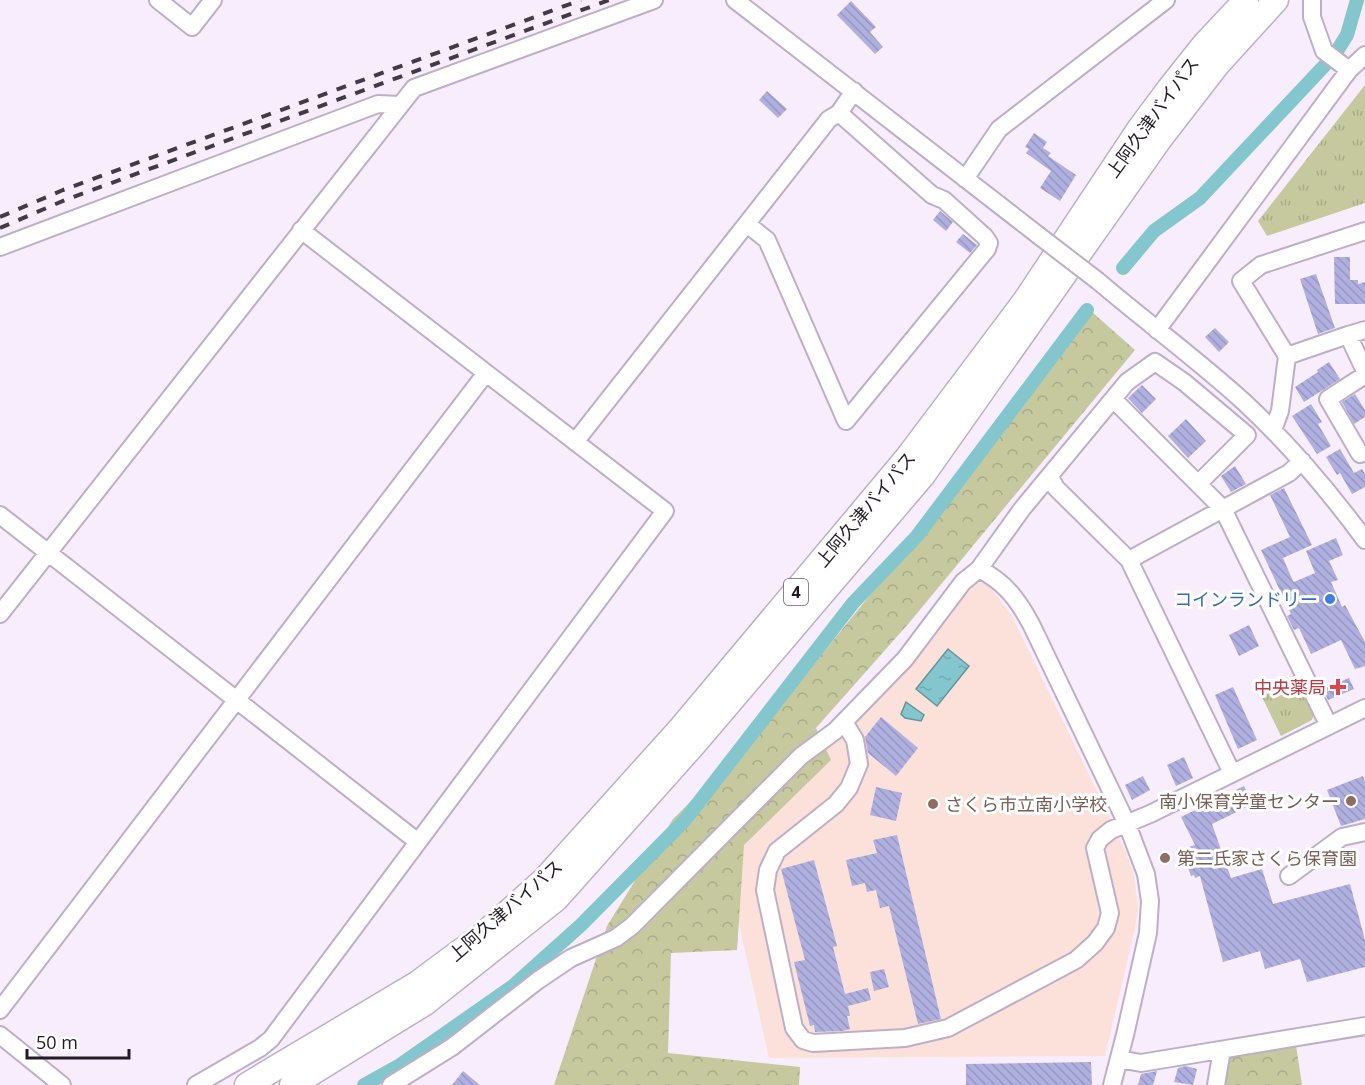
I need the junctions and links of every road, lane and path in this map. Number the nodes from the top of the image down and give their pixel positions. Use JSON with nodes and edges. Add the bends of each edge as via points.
{"nodes":[{"id":1,"x":158,"y":0,"type":"edge"},
{"id":2,"x":213,"y":0,"type":"edge"},
{"id":3,"x":654,"y":0,"type":"edge"},
{"id":4,"x":735,"y":0,"type":"edge"},
{"id":5,"x":1166,"y":0,"type":"edge"},
{"id":6,"x":1246,"y":0,"type":"edge"},
{"id":7,"x":1276,"y":0,"type":"edge"},
{"id":8,"x":1312,"y":1,"type":"edge"},
{"id":9,"x":1365,"y":55,"type":"edge"},
{"id":10,"x":1349,"y":70,"type":"junction"},
{"id":11,"x":854,"y":91,"type":"junction"},
{"id":12,"x":400,"y":105,"type":"junction"},
{"id":13,"x":839,"y":113,"type":"junction"},
{"id":14,"x":966,"y":179,"type":"junction"},
{"id":15,"x":747,"y":224,"type":"junction"},
{"id":16,"x":301,"y":230,"type":"junction"},
{"id":17,"x":1365,"y":231,"type":"edge"},
{"id":18,"x":0,"y":248,"type":"edge"},
{"id":19,"x":1157,"y":330,"type":"junction"},
{"id":20,"x":1365,"y":330,"type":"edge"},
{"id":21,"x":1348,"y":335,"type":"junction"},
{"id":22,"x":1287,"y":356,"type":"junction"},
{"id":23,"x":486,"y":373,"type":"junction"},
{"id":24,"x":1365,"y":373,"type":"edge"},
{"id":25,"x":1113,"y":399,"type":"junction"},
{"id":26,"x":1273,"y":430,"type":"junction"},
{"id":27,"x":575,"y":442,"type":"junction"},
{"id":28,"x":1360,"y":454,"type":"dead end"},
{"id":29,"x":1302,"y":461,"type":"junction"},
{"id":30,"x":1050,"y":477,"type":"junction"},
{"id":31,"x":1198,"y":484,"type":"junction"},
{"id":32,"x":1223,"y":509,"type":"junction"},
{"id":33,"x":0,"y":515,"type":"edge"},
{"id":34,"x":1365,"y":540,"type":"edge"},
{"id":35,"x":49,"y":552,"type":"junction"},
{"id":36,"x":1129,"y":560,"type":"junction"},
{"id":37,"x":979,"y":569,"type":"junction"},
{"id":38,"x":0,"y":614,"type":"edge"},
{"id":39,"x":237,"y":699,"type":"junction"},
{"id":40,"x":1365,"y":708,"type":"edge"},
{"id":41,"x":844,"y":722,"type":"junction"},
{"id":42,"x":1329,"y":726,"type":"junction"},
{"id":43,"x":1232,"y":773,"type":"junction"},
{"id":44,"x":1126,"y":824,"type":"junction"},
{"id":45,"x":1365,"y":832,"type":"edge"},
{"id":46,"x":418,"y":842,"type":"junction"},
{"id":47,"x":1289,"y":876,"type":"dead end"},
{"id":48,"x":0,"y":1010,"type":"edge"},
{"id":49,"x":1365,"y":1026,"type":"edge"},
{"id":50,"x":0,"y":1035,"type":"edge"},
{"id":51,"x":1222,"y":1050,"type":"junction"},
{"id":52,"x":1119,"y":1059,"type":"junction"},
{"id":53,"x":62,"y":1085,"type":"edge"},
{"id":54,"x":196,"y":1085,"type":"edge"},
{"id":55,"x":248,"y":1085,"type":"edge"},
{"id":56,"x":292,"y":1085,"type":"edge"},
{"id":57,"x":391,"y":1085,"type":"edge"},
{"id":58,"x":1112,"y":1085,"type":"edge"},
{"id":59,"x":1216,"y":1085,"type":"edge"}],
"edges":[{"from":1,"to":2,"type":"street","via":[[192,27]]},
{"from":3,"to":12,"type":"street","via":[[414,88]]},
{"from":4,"to":11,"type":"street"},
{"from":5,"to":14,"type":"street","via":[[999,129]]},
{"from":6,"to":55,"type":"highway","name":"上阿久津バイパス","number":"4","via":[[1204,45],[1158,105],[1025,301],[907,458],[681,728],[545,879],[484,934],[418,982]]},
{"from":7,"to":56,"type":"highway","name":"上阿久津バイパス","number":"4","via":[[1216,65],[1159,140],[923,475],[695,743],[556,899],[425,1003]]},
{"from":8,"to":10,"type":"street","via":[[1312,17],[1324,51]]},
{"from":9,"to":10,"type":"street"},
{"from":10,"to":19,"type":"street"},
{"from":11,"to":13,"type":"street"},
{"from":11,"to":14,"type":"street"},
{"from":12,"to":16,"type":"street"},
{"from":12,"to":18,"type":"street","via":[[378,104]]},
{"from":13,"to":15,"type":"street","via":[[830,119]]},
{"from":13,"to":15,"type":"street","via":[[932,195],[944,200],[989,243],[846,421],[767,240]]},
{"from":14,"to":19,"type":"street","bridge":true},
{"from":15,"to":27,"type":"street"},
{"from":16,"to":23,"type":"street"},
{"from":16,"to":35,"type":"street"},
{"from":17,"to":22,"type":"street","via":[[1261,265],[1242,281]]},
{"from":19,"to":26,"type":"street"},
{"from":20,"to":21,"type":"street"},
{"from":21,"to":22,"type":"street"},
{"from":21,"to":24,"type":"street"},
{"from":22,"to":26,"type":"street","via":[[1280,411]]},
{"from":23,"to":27,"type":"street"},
{"from":23,"to":39,"type":"street"},
{"from":24,"to":28,"type":"street","via":[[1328,399]]},
{"from":25,"to":30,"type":"street"},
{"from":25,"to":31,"type":"street"},
{"from":25,"to":31,"type":"street","via":[[1126,382],[1155,362],[1247,435]]},
{"from":26,"to":29,"type":"street"},
{"from":27,"to":46,"type":"street","via":[[665,511]]},
{"from":29,"to":32,"type":"street","via":[[1289,473]]},
{"from":29,"to":34,"type":"street"},
{"from":30,"to":36,"type":"street","via":[[1056,488]]},
{"from":30,"to":37,"type":"street"},
{"from":31,"to":32,"type":"street"},
{"from":32,"to":36,"type":"street"},
{"from":32,"to":42,"type":"street"},
{"from":33,"to":35,"type":"street"},
{"from":35,"to":38,"type":"street"},
{"from":35,"to":39,"type":"street"},
{"from":36,"to":43,"type":"street"},
{"from":37,"to":41,"type":"street","via":[[963,582],[905,659]]},
{"from":37,"to":44,"type":"street","via":[[1016,597]]},
{"from":39,"to":46,"type":"street"},
{"from":39,"to":48,"type":"street"},
{"from":40,"to":42,"type":"street"},
{"from":41,"to":44,"type":"street","via":[[855,740],[859,764],[849,788],[836,804],[777,851],[768,870],[765,890],[795,1028],[803,1040],[813,1043],[926,1035],[948,1028],[1076,960],[1101,936],[1110,913],[1095,848],[1111,830]]},
{"from":41,"to":57,"type":"street","via":[[801,756],[632,926],[616,938],[571,958],[452,1047]]},
{"from":42,"to":43,"type":"street"},
{"from":43,"to":44,"type":"street"},
{"from":44,"to":52,"type":"street","via":[[1146,874],[1150,901],[1148,933]]},
{"from":45,"to":47,"type":"street","via":[[1342,837]]},
{"from":46,"to":54,"type":"street","via":[[270,1039]]},
{"from":49,"to":51,"type":"street"},
{"from":50,"to":53,"type":"street"},
{"from":51,"to":52,"type":"street","via":[[1141,1063]]},
{"from":51,"to":59,"type":"street"},
{"from":52,"to":58,"type":"street"}]}
